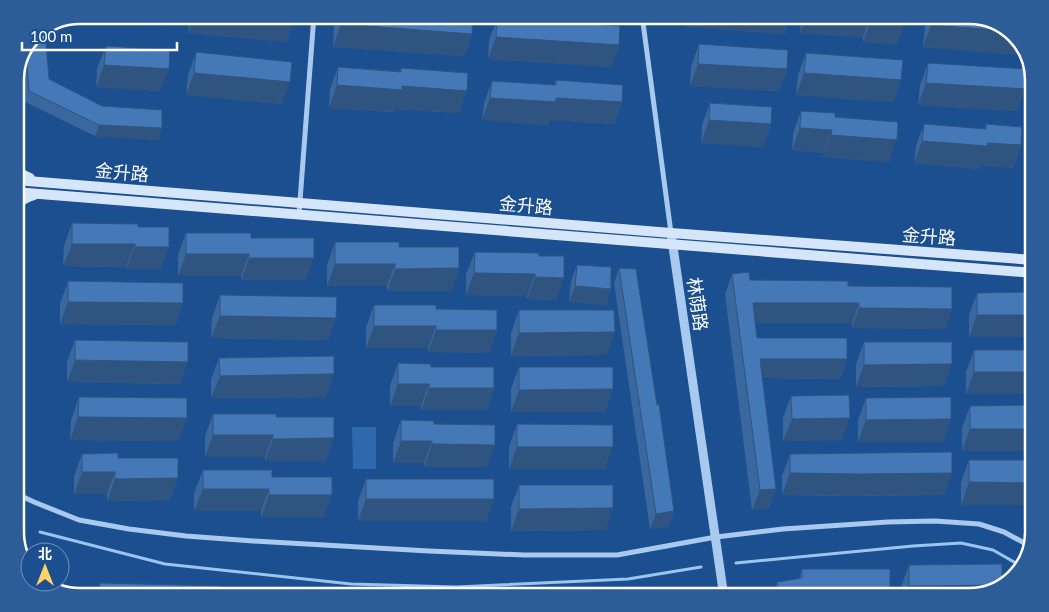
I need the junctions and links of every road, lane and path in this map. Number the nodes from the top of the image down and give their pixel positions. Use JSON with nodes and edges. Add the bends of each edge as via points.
{"nodes":[{"id":1,"x":313,"y":24,"type":"edge"},
{"id":2,"x":643,"y":24,"type":"edge"},
{"id":3,"x":24,"y":176,"type":"edge"},
{"id":4,"x":24,"y":180,"type":"edge"},
{"id":5,"x":38,"y":181,"type":"junction"},
{"id":6,"x":24,"y":193,"type":"edge"},
{"id":7,"x":39,"y":194,"type":"junction"},
{"id":8,"x":24,"y":199,"type":"edge"},
{"id":9,"x":300,"y":203,"type":"junction"},
{"id":10,"x":299,"y":214,"type":"junction"},
{"id":11,"x":671,"y":233,"type":"junction"},
{"id":12,"x":673,"y":244,"type":"junction"},
{"id":13,"x":1025,"y":259,"type":"edge"},
{"id":14,"x":1025,"y":272,"type":"edge"},
{"id":15,"x":24,"y":497,"type":"edge"},
{"id":16,"x":716,"y":537,"type":"junction"},
{"id":17,"x":1024,"y":543,"type":"edge"},
{"id":18,"x":723,"y":588,"type":"edge"}],
"edges":[{"from":1,"to":9,"type":"street"},
{"from":2,"to":11,"type":"street","name":"林荫路"},
{"from":3,"to":5,"type":"main road"},
{"from":4,"to":5,"type":"main road","name":"金升路"},
{"from":5,"to":9,"type":"main road","name":"金升路"},
{"from":6,"to":7,"type":"main road","name":"金升路"},
{"from":7,"to":8,"type":"main road"},
{"from":7,"to":10,"type":"main road","name":"金升路"},
{"from":9,"to":10,"type":"street"},
{"from":9,"to":11,"type":"main road","name":"金升路"},
{"from":10,"to":12,"type":"main road","name":"金升路"},
{"from":11,"to":12,"type":"street","name":"林荫路"},
{"from":11,"to":13,"type":"main road","name":"金升路"},
{"from":12,"to":14,"type":"main road","name":"金升路"},
{"from":12,"to":16,"type":"street","name":"林荫路"},
{"from":15,"to":16,"type":"street","via":[[79,520],[121,528],[262,541],[524,555],[617,555]]},
{"from":16,"to":17,"type":"street","via":[[802,528],[935,521],[979,524]]},
{"from":16,"to":18,"type":"street","name":"林荫路"}]}
